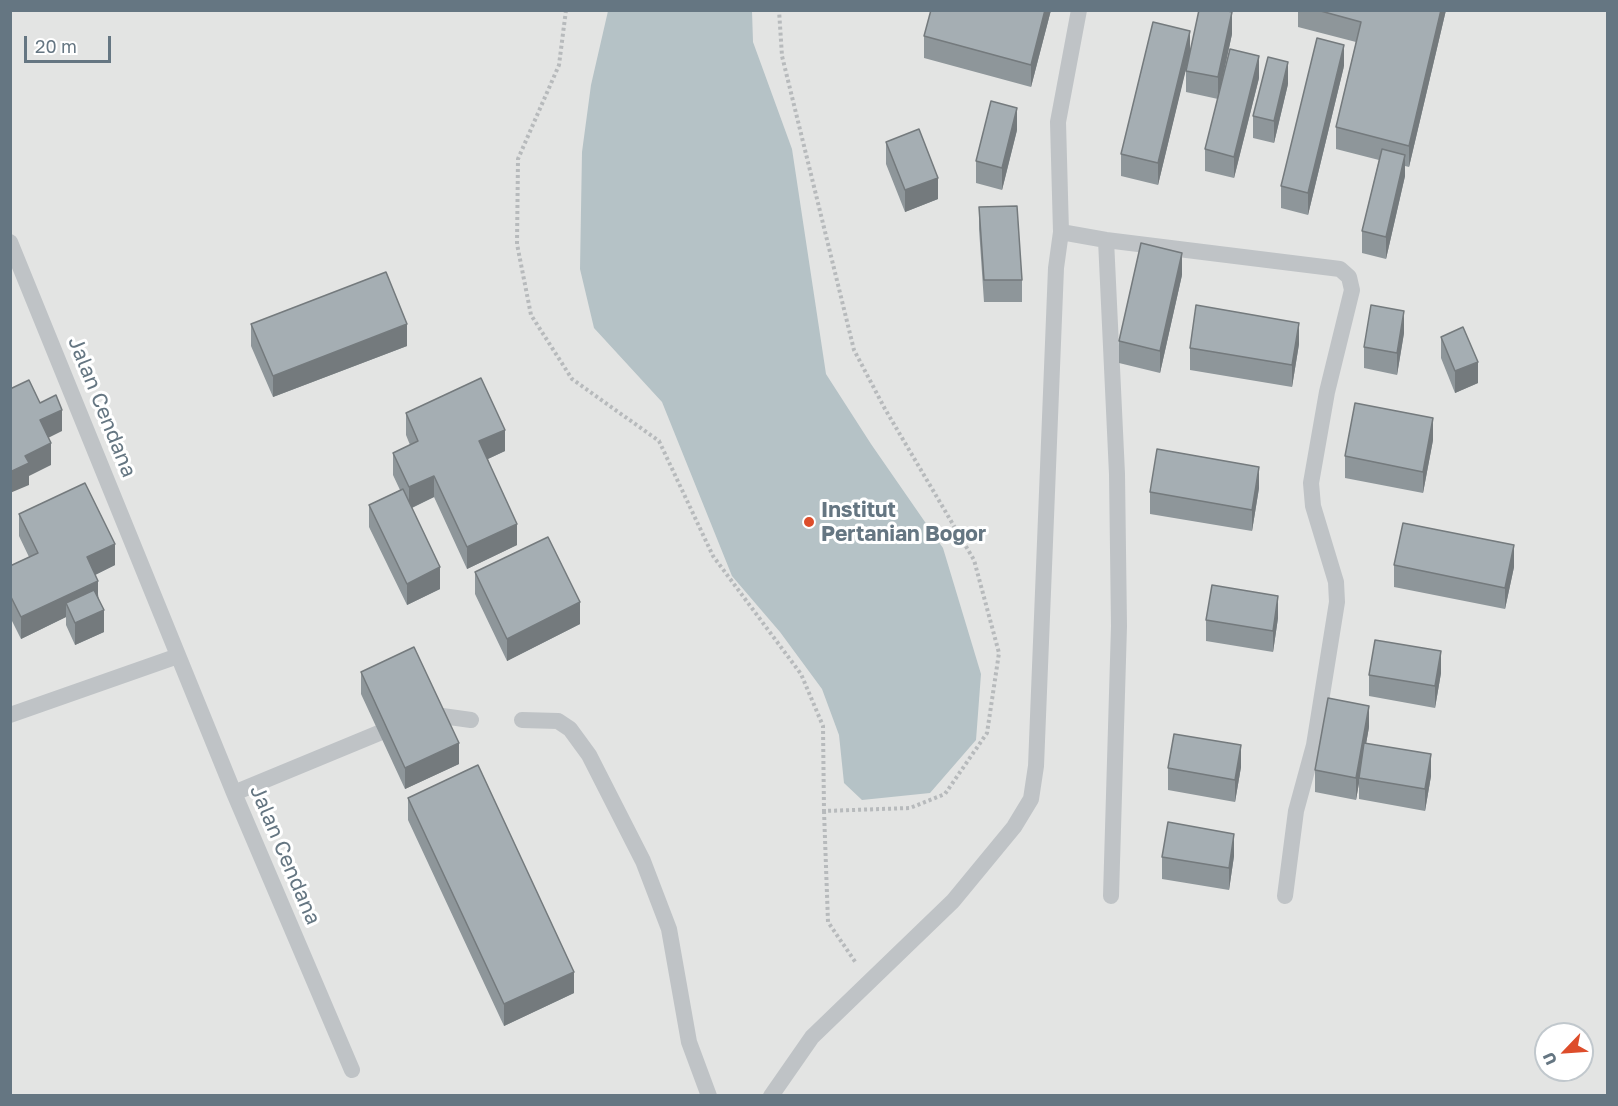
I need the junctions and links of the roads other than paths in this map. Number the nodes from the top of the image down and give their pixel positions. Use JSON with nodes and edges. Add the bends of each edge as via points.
{"nodes":[{"id":1,"x":1079,"y":10,"type":"edge"},
{"id":2,"x":1061,"y":232,"type":"junction"},
{"id":3,"x":1106,"y":240,"type":"junction"},
{"id":4,"x":10,"y":242,"type":"edge"},
{"id":5,"x":178,"y":656,"type":"junction"},
{"id":6,"x":10,"y":715,"type":"edge"},
{"id":7,"x":435,"y":715,"type":"edge"},
{"id":8,"x":471,"y":720,"type":"dead end"},
{"id":9,"x":522,"y":720,"type":"dead end"},
{"id":10,"x":379,"y":733,"type":"edge"},
{"id":11,"x":234,"y":793,"type":"junction"},
{"id":12,"x":1111,"y":896,"type":"dead end"},
{"id":13,"x":1285,"y":896,"type":"dead end"},
{"id":14,"x":352,"y":1070,"type":"dead end"},
{"id":15,"x":709,"y":1095,"type":"edge"},
{"id":16,"x":771,"y":1095,"type":"edge"}],
"edges":[{"from":1,"to":2,"type":"lane","via":[[1058,122]]},
{"from":2,"to":3,"type":"lane"},
{"from":2,"to":16,"type":"lane","via":[[1056,268],[1036,766],[1031,799],[1014,827],[953,901],[812,1037]]},
{"from":3,"to":12,"type":"lane","via":[[1118,474],[1119,626]]},
{"from":3,"to":13,"type":"lane","via":[[1340,269],[1352,290],[1327,392],[1311,483],[1313,506],[1336,582],[1337,602],[1314,745],[1296,811]]},
{"from":4,"to":5,"type":"lane","name":"Jalan Cendana"},
{"from":5,"to":6,"type":"lane"},
{"from":5,"to":11,"type":"lane","name":"Jalan Cendana"},
{"from":7,"to":8,"type":"lane"},
{"from":9,"to":15,"type":"lane","via":[[558,721],[570,729],[590,755],[643,861],[669,929],[689,1042]]},
{"from":10,"to":11,"type":"lane"},
{"from":11,"to":14,"type":"lane","name":"Jalan Cendana"}]}
